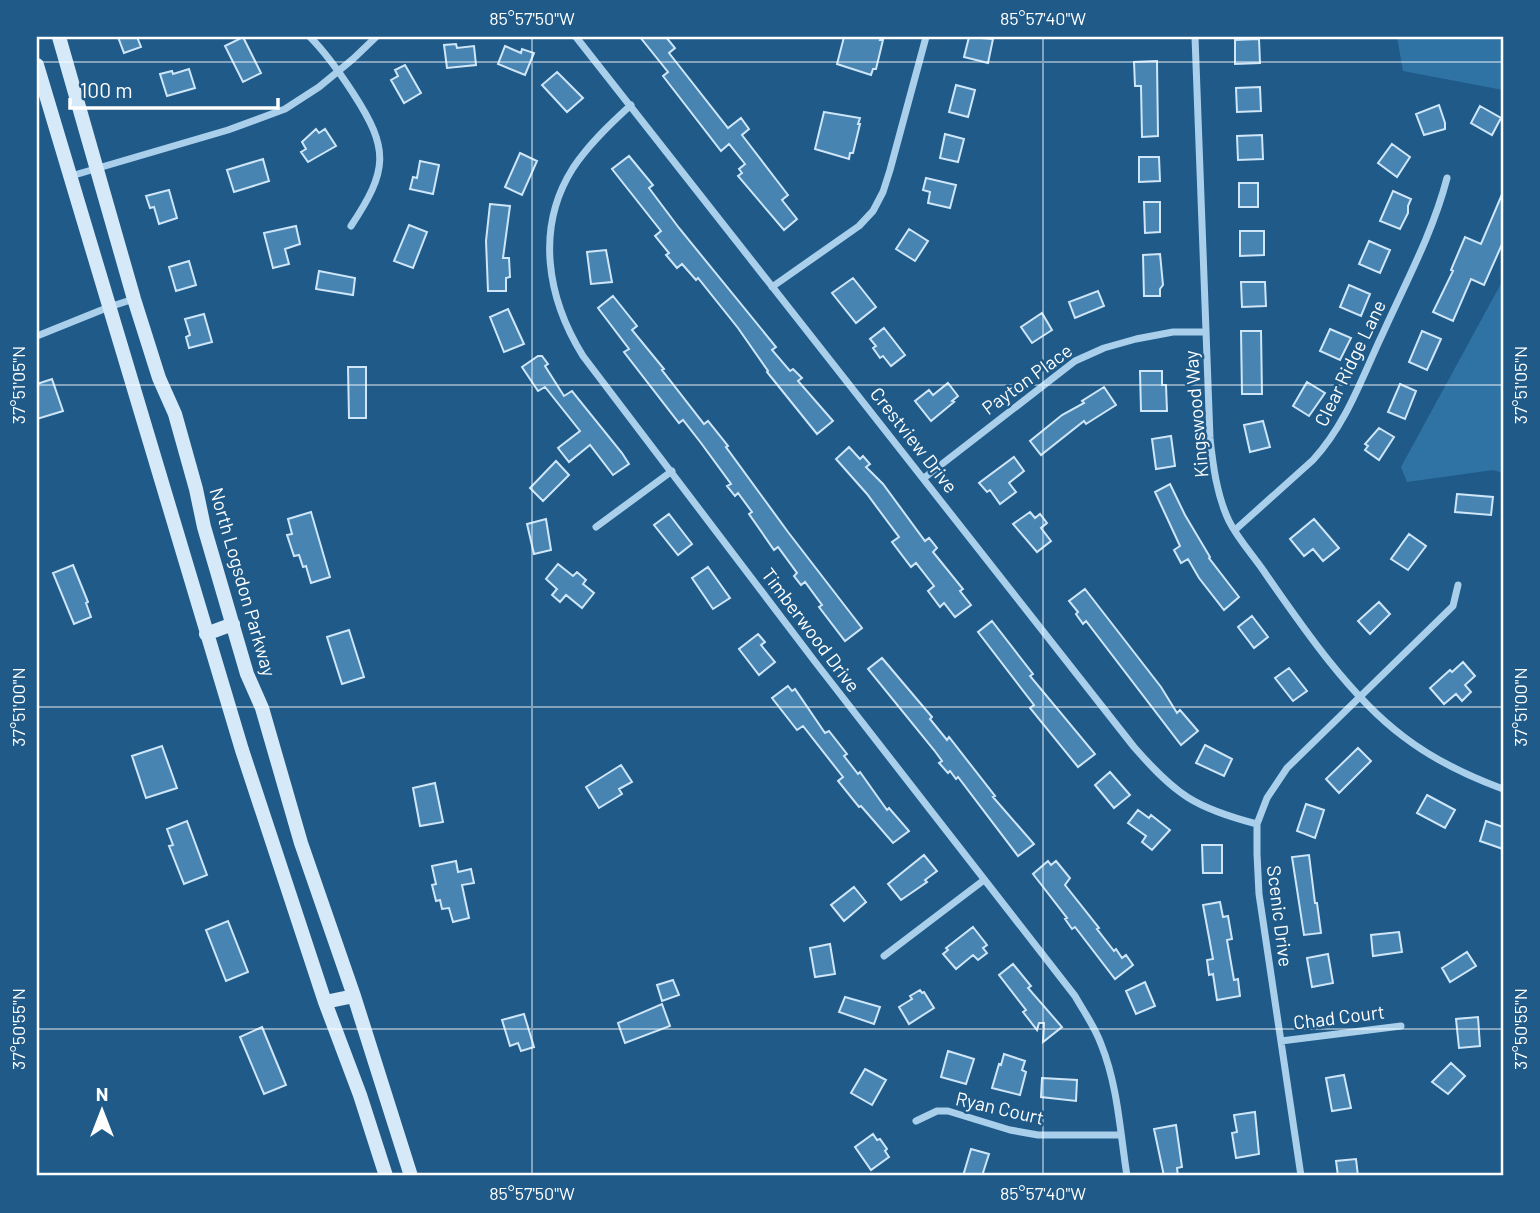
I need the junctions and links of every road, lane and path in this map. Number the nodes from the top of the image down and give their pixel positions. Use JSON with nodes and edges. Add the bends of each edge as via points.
{"nodes":[{"id":1,"x":59,"y":37,"type":"edge"},
{"id":2,"x":310,"y":37,"type":"edge"},
{"id":3,"x":376,"y":37,"type":"edge"},
{"id":4,"x":576,"y":37,"type":"edge"},
{"id":5,"x":926,"y":37,"type":"edge"},
{"id":6,"x":1195,"y":37,"type":"edge"},
{"id":7,"x":37,"y":65,"type":"edge"},
{"id":8,"x":339,"y":70,"type":"junction"},
{"id":9,"x":631,"y":105,"type":"junction"},
{"id":10,"x":97,"y":170,"type":"junction"},
{"id":11,"x":71,"y":176,"type":"junction"},
{"id":12,"x":1447,"y":178,"type":"dead end"},
{"id":13,"x":351,"y":226,"type":"dead end"},
{"id":14,"x":772,"y":287,"type":"junction"},
{"id":15,"x":134,"y":299,"type":"junction"},
{"id":16,"x":109,"y":307,"type":"junction"},
{"id":17,"x":1205,"y":332,"type":"junction"},
{"id":18,"x":37,"y":336,"type":"edge"},
{"id":19,"x":672,"y":471,"type":"junction"},
{"id":20,"x":924,"y":478,"type":"junction"},
{"id":21,"x":596,"y":527,"type":"dead end"},
{"id":22,"x":1235,"y":530,"type":"junction"},
{"id":23,"x":1458,"y":585,"type":"dead end"},
{"id":24,"x":233,"y":624,"type":"junction"},
{"id":25,"x":206,"y":634,"type":"junction"},
{"id":26,"x":1359,"y":695,"type":"junction"},
{"id":27,"x":1503,"y":789,"type":"edge"},
{"id":28,"x":1257,"y":824,"type":"junction"},
{"id":29,"x":984,"y":880,"type":"junction"},
{"id":30,"x":884,"y":956,"type":"dead end"},
{"id":31,"x":354,"y":996,"type":"junction"},
{"id":32,"x":325,"y":1002,"type":"junction"},
{"id":33,"x":1401,"y":1026,"type":"dead end"},
{"id":34,"x":1281,"y":1041,"type":"junction"},
{"id":35,"x":916,"y":1121,"type":"dead end"},
{"id":36,"x":1120,"y":1135,"type":"junction"},
{"id":37,"x":386,"y":1176,"type":"edge"},
{"id":38,"x":411,"y":1176,"type":"edge"},
{"id":39,"x":1127,"y":1176,"type":"edge"},
{"id":40,"x":1301,"y":1176,"type":"edge"}],
"edges":[{"from":1,"to":10,"type":"main road","name":"North Logsdon Parkway"},
{"from":2,"to":8,"type":"street"},
{"from":3,"to":8,"type":"street"},
{"from":4,"to":9,"type":"street","name":"Crestview Drive"},
{"from":5,"to":14,"type":"street","via":[[890,170],[873,211],[859,226]]},
{"from":6,"to":17,"type":"street","name":"Kingswood Way"},
{"from":7,"to":11,"type":"main road"},
{"from":8,"to":10,"type":"street","via":[[303,98],[266,117]]},
{"from":8,"to":13,"type":"street","via":[[370,118],[380,143],[375,185]]},
{"from":9,"to":14,"type":"street","name":"Crestview Drive"},
{"from":9,"to":19,"type":"street","name":"Timberwood Drive","via":[[588,149],[564,185],[550,240],[551,280],[562,319],[583,356]]},
{"from":10,"to":11,"type":"street"},
{"from":10,"to":15,"type":"main road","name":"North Logsdon Parkway"},
{"from":11,"to":16,"type":"main road"},
{"from":12,"to":22,"type":"street","name":"Clear Ridge Lane","via":[[1432,227],[1348,412],[1313,460]]},
{"from":14,"to":20,"type":"street","name":"Crestview Drive"},
{"from":15,"to":16,"type":"street"},
{"from":15,"to":24,"type":"main road","name":"North Logsdon Parkway","via":[[174,414]]},
{"from":16,"to":18,"type":"street"},
{"from":16,"to":25,"type":"main road"},
{"from":17,"to":20,"type":"street","name":"Payton Place","via":[[1136,339],[1074,361]]},
{"from":17,"to":22,"type":"street","name":"Kingswood Way","via":[[1213,461]]},
{"from":19,"to":21,"type":"street"},
{"from":19,"to":29,"type":"street","name":"Timberwood Drive"},
{"from":20,"to":28,"type":"street","name":"Crestview Drive","via":[[1160,777],[1203,806]]},
{"from":22,"to":26,"type":"street","name":"Kingswood Way"},
{"from":23,"to":26,"type":"street","name":"Scenic Drive","via":[[1453,606]]},
{"from":24,"to":25,"type":"main road"},
{"from":24,"to":31,"type":"main road","name":"North Logsdon Parkway"},
{"from":25,"to":32,"type":"main road"},
{"from":26,"to":27,"type":"street","name":"Kingswood Way","via":[[1423,751]]},
{"from":26,"to":28,"type":"street","name":"Scenic Drive","via":[[1287,768]]},
{"from":28,"to":34,"type":"street","name":"Scenic Drive","via":[[1259,894]]},
{"from":29,"to":30,"type":"street"},
{"from":29,"to":36,"type":"street","name":"Timberwood Drive","via":[[1089,1019],[1109,1067]]},
{"from":31,"to":32,"type":"main road"},
{"from":31,"to":38,"type":"main road","name":"North Logsdon Parkway"},
{"from":32,"to":37,"type":"main road"},
{"from":33,"to":34,"type":"street","name":"Chad Court"},
{"from":34,"to":40,"type":"street","name":"Scenic Drive"},
{"from":35,"to":36,"type":"street","name":"Ryan Court","via":[[948,1111],[1038,1135]]},
{"from":36,"to":39,"type":"street","name":"Timberwood Drive"}]}
